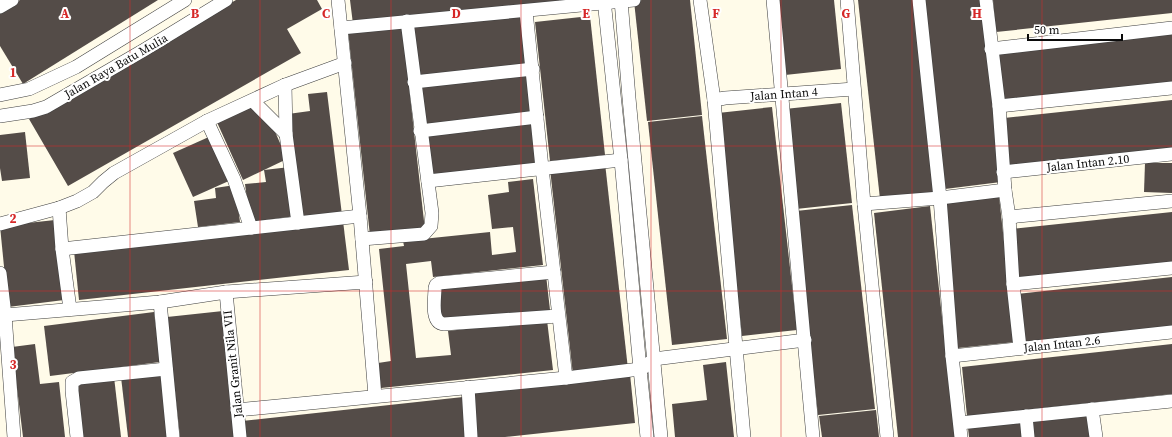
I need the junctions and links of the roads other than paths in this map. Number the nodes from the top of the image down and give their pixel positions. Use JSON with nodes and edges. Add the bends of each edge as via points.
{"nodes":[{"id":1,"x":12,"y":0,"type":"edge"},
{"id":2,"x":185,"y":0,"type":"edge"},
{"id":3,"x":226,"y":0,"type":"edge"},
{"id":4,"x":338,"y":0,"type":"edge"},
{"id":5,"x":625,"y":0,"type":"edge"},
{"id":6,"x":700,"y":0,"type":"edge"},
{"id":7,"x":773,"y":0,"type":"edge"},
{"id":8,"x":847,"y":0,"type":"edge"},
{"id":9,"x":919,"y":0,"type":"edge"},
{"id":10,"x":986,"y":0,"type":"edge"},
{"id":11,"x":604,"y":1,"type":"edge"},
{"id":12,"x":0,"y":7,"type":"edge"},
{"id":13,"x":526,"y":11,"type":"junction"},
{"id":14,"x":407,"y":22,"type":"junction"},
{"id":15,"x":341,"y":28,"type":"junction"},
{"id":16,"x":1172,"y":28,"type":"edge"},
{"id":17,"x":991,"y":49,"type":"junction"},
{"id":18,"x":345,"y":62,"type":"junction"},
{"id":19,"x":533,"y":69,"type":"junction"},
{"id":20,"x":414,"y":82,"type":"junction"},
{"id":21,"x":285,"y":85,"type":"junction"},
{"id":22,"x":1172,"y":88,"type":"edge"},
{"id":23,"x":854,"y":89,"type":"junction"},
{"id":24,"x":0,"y":95,"type":"edge"},
{"id":25,"x":782,"y":95,"type":"junction"},
{"id":26,"x":714,"y":100,"type":"junction"},
{"id":27,"x":253,"y":101,"type":"junction"},
{"id":28,"x":999,"y":106,"type":"junction"},
{"id":29,"x":0,"y":116,"type":"edge"},
{"id":30,"x":537,"y":117,"type":"junction"},
{"id":31,"x":207,"y":121,"type":"junction"},
{"id":32,"x":420,"y":130,"type":"junction"},
{"id":33,"x":286,"y":134,"type":"junction"},
{"id":34,"x":1172,"y":154,"type":"edge"},
{"id":35,"x":621,"y":160,"type":"junction"},
{"id":36,"x":542,"y":168,"type":"junction"},
{"id":37,"x":1004,"y":172,"type":"junction"},
{"id":38,"x":428,"y":181,"type":"junction"},
{"id":39,"x":1005,"y":190,"type":"junction"},
{"id":40,"x":940,"y":198,"type":"junction"},
{"id":41,"x":1172,"y":201,"type":"edge"},
{"id":42,"x":864,"y":204,"type":"junction"},
{"id":43,"x":59,"y":208,"type":"junction"},
{"id":44,"x":360,"y":216,"type":"junction"},
{"id":45,"x":1009,"y":217,"type":"junction"},
{"id":46,"x":298,"y":223,"type":"junction"},
{"id":47,"x":0,"y":224,"type":"edge"},
{"id":48,"x":251,"y":228,"type":"junction"},
{"id":49,"x":362,"y":239,"type":"junction"},
{"id":50,"x":62,"y":249,"type":"junction"},
{"id":51,"x":1172,"y":268,"type":"edge"},
{"id":52,"x":554,"y":272,"type":"junction"},
{"id":53,"x":0,"y":273,"type":"edge"},
{"id":54,"x":366,"y":282,"type":"junction"},
{"id":55,"x":1013,"y":284,"type":"junction"},
{"id":56,"x":226,"y":292,"type":"junction"},
{"id":57,"x":160,"y":302,"type":"junction"},
{"id":58,"x":70,"y":309,"type":"junction"},
{"id":59,"x":6,"y":316,"type":"junction"},
{"id":60,"x":558,"y":316,"type":"junction"},
{"id":61,"x":1172,"y":332,"type":"edge"},
{"id":62,"x":805,"y":340,"type":"junction"},
{"id":63,"x":1020,"y":348,"type":"junction"},
{"id":64,"x":736,"y":349,"type":"junction"},
{"id":65,"x":952,"y":356,"type":"junction"},
{"id":66,"x":654,"y":359,"type":"junction"},
{"id":67,"x":166,"y":369,"type":"junction"},
{"id":68,"x":640,"y":369,"type":"junction"},
{"id":69,"x":566,"y":378,"type":"junction"},
{"id":70,"x":468,"y":387,"type":"junction"},
{"id":71,"x":375,"y":396,"type":"junction"},
{"id":72,"x":1172,"y":401,"type":"edge"},
{"id":73,"x":1092,"y":409,"type":"junction"},
{"id":74,"x":237,"y":410,"type":"junction"},
{"id":75,"x":1026,"y":416,"type":"junction"},
{"id":76,"x":960,"y":423,"type":"junction"},
{"id":77,"x":14,"y":437,"type":"edge"},
{"id":78,"x":77,"y":437,"type":"edge"},
{"id":79,"x":172,"y":437,"type":"edge"},
{"id":80,"x":240,"y":437,"type":"edge"},
{"id":81,"x":471,"y":437,"type":"edge"},
{"id":82,"x":647,"y":437,"type":"edge"},
{"id":83,"x":662,"y":437,"type":"edge"},
{"id":84,"x":744,"y":437,"type":"edge"},
{"id":85,"x":813,"y":437,"type":"edge"},
{"id":86,"x":887,"y":437,"type":"edge"},
{"id":87,"x":961,"y":437,"type":"edge"},
{"id":88,"x":1028,"y":437,"type":"edge"},
{"id":89,"x":1096,"y":437,"type":"edge"}],
"edges":[{"from":1,"to":12,"type":"street"},
{"from":2,"to":24,"type":"street","via":[[76,68],[29,89]]},
{"from":3,"to":29,"type":"street","name":"Jalan Raya Batu Mulia","via":[[46,107]]},
{"from":4,"to":15,"type":"street"},
{"from":5,"to":11,"type":"street"},
{"from":5,"to":66,"type":"street","via":[[628,98]]},
{"from":6,"to":26,"type":"street"},
{"from":7,"to":25,"type":"street"},
{"from":8,"to":23,"type":"street"},
{"from":9,"to":40,"type":"street"},
{"from":10,"to":17,"type":"street"},
{"from":11,"to":13,"type":"street"},
{"from":11,"to":35,"type":"street"},
{"from":13,"to":14,"type":"street"},
{"from":13,"to":19,"type":"street"},
{"from":14,"to":15,"type":"street"},
{"from":14,"to":20,"type":"street"},
{"from":15,"to":18,"type":"street"},
{"from":16,"to":17,"type":"street"},
{"from":17,"to":28,"type":"street"},
{"from":18,"to":21,"type":"street"},
{"from":18,"to":44,"type":"street"},
{"from":19,"to":20,"type":"street"},
{"from":19,"to":30,"type":"street"},
{"from":20,"to":32,"type":"street"},
{"from":21,"to":27,"type":"street"},
{"from":21,"to":33,"type":"street"},
{"from":22,"to":28,"type":"street"},
{"from":23,"to":25,"type":"street","name":"Jalan Intan 4"},
{"from":23,"to":42,"type":"street"},
{"from":25,"to":26,"type":"street","name":"Jalan Intan 4"},
{"from":25,"to":62,"type":"street"},
{"from":26,"to":64,"type":"street"},
{"from":27,"to":31,"type":"street"},
{"from":27,"to":33,"type":"street"},
{"from":28,"to":37,"type":"street"},
{"from":30,"to":32,"type":"street"},
{"from":30,"to":36,"type":"street"},
{"from":31,"to":43,"type":"street","via":[[114,173],[77,202]]},
{"from":31,"to":48,"type":"street","via":[[234,179]]},
{"from":32,"to":38,"type":"street"},
{"from":33,"to":46,"type":"street"},
{"from":34,"to":37,"type":"street","name":"Jalan Intan 2.10"},
{"from":35,"to":36,"type":"street"},
{"from":35,"to":68,"type":"street"},
{"from":36,"to":38,"type":"street"},
{"from":36,"to":52,"type":"street"},
{"from":37,"to":39,"type":"street"},
{"from":38,"to":49,"type":"street","via":[[432,220],[429,230],[424,234]]},
{"from":39,"to":40,"type":"street"},
{"from":39,"to":45,"type":"street"},
{"from":40,"to":42,"type":"street"},
{"from":40,"to":65,"type":"street"},
{"from":41,"to":45,"type":"street"},
{"from":42,"to":86,"type":"street"},
{"from":43,"to":47,"type":"street"},
{"from":43,"to":50,"type":"street"},
{"from":44,"to":46,"type":"street"},
{"from":44,"to":49,"type":"street"},
{"from":45,"to":55,"type":"street"},
{"from":46,"to":48,"type":"street"},
{"from":48,"to":50,"type":"street"},
{"from":49,"to":54,"type":"street"},
{"from":50,"to":58,"type":"street"},
{"from":51,"to":55,"type":"street"},
{"from":52,"to":60,"type":"street"},
{"from":52,"to":60,"type":"street","via":[[439,284],[435,288],[434,310],[438,322],[444,324]]},
{"from":53,"to":59,"type":"street"},
{"from":54,"to":56,"type":"street"},
{"from":54,"to":71,"type":"street"},
{"from":55,"to":63,"type":"street"},
{"from":56,"to":57,"type":"street"},
{"from":56,"to":74,"type":"street","name":"Jalan Granit Nila VII"},
{"from":57,"to":58,"type":"street"},
{"from":57,"to":67,"type":"street"},
{"from":58,"to":59,"type":"street"},
{"from":59,"to":77,"type":"street"},
{"from":60,"to":69,"type":"street"},
{"from":61,"to":63,"type":"street","name":"Jalan Intan 2.6"},
{"from":62,"to":64,"type":"street"},
{"from":62,"to":85,"type":"street"},
{"from":63,"to":65,"type":"street","name":"Jalan Intan 2.6"},
{"from":64,"to":66,"type":"street"},
{"from":64,"to":84,"type":"street"},
{"from":65,"to":76,"type":"street"},
{"from":66,"to":68,"type":"street"},
{"from":66,"to":83,"type":"street"},
{"from":67,"to":78,"type":"street","via":[[79,378],[72,382]]},
{"from":67,"to":79,"type":"street"},
{"from":68,"to":69,"type":"street"},
{"from":68,"to":82,"type":"street"},
{"from":69,"to":70,"type":"street"},
{"from":70,"to":71,"type":"street"},
{"from":70,"to":81,"type":"street"},
{"from":71,"to":74,"type":"street"},
{"from":72,"to":73,"type":"street"},
{"from":73,"to":75,"type":"street"},
{"from":73,"to":89,"type":"street"},
{"from":74,"to":80,"type":"street","name":"Jalan Granit Nila VII"},
{"from":75,"to":76,"type":"street"},
{"from":75,"to":88,"type":"street"},
{"from":76,"to":87,"type":"street"}]}
